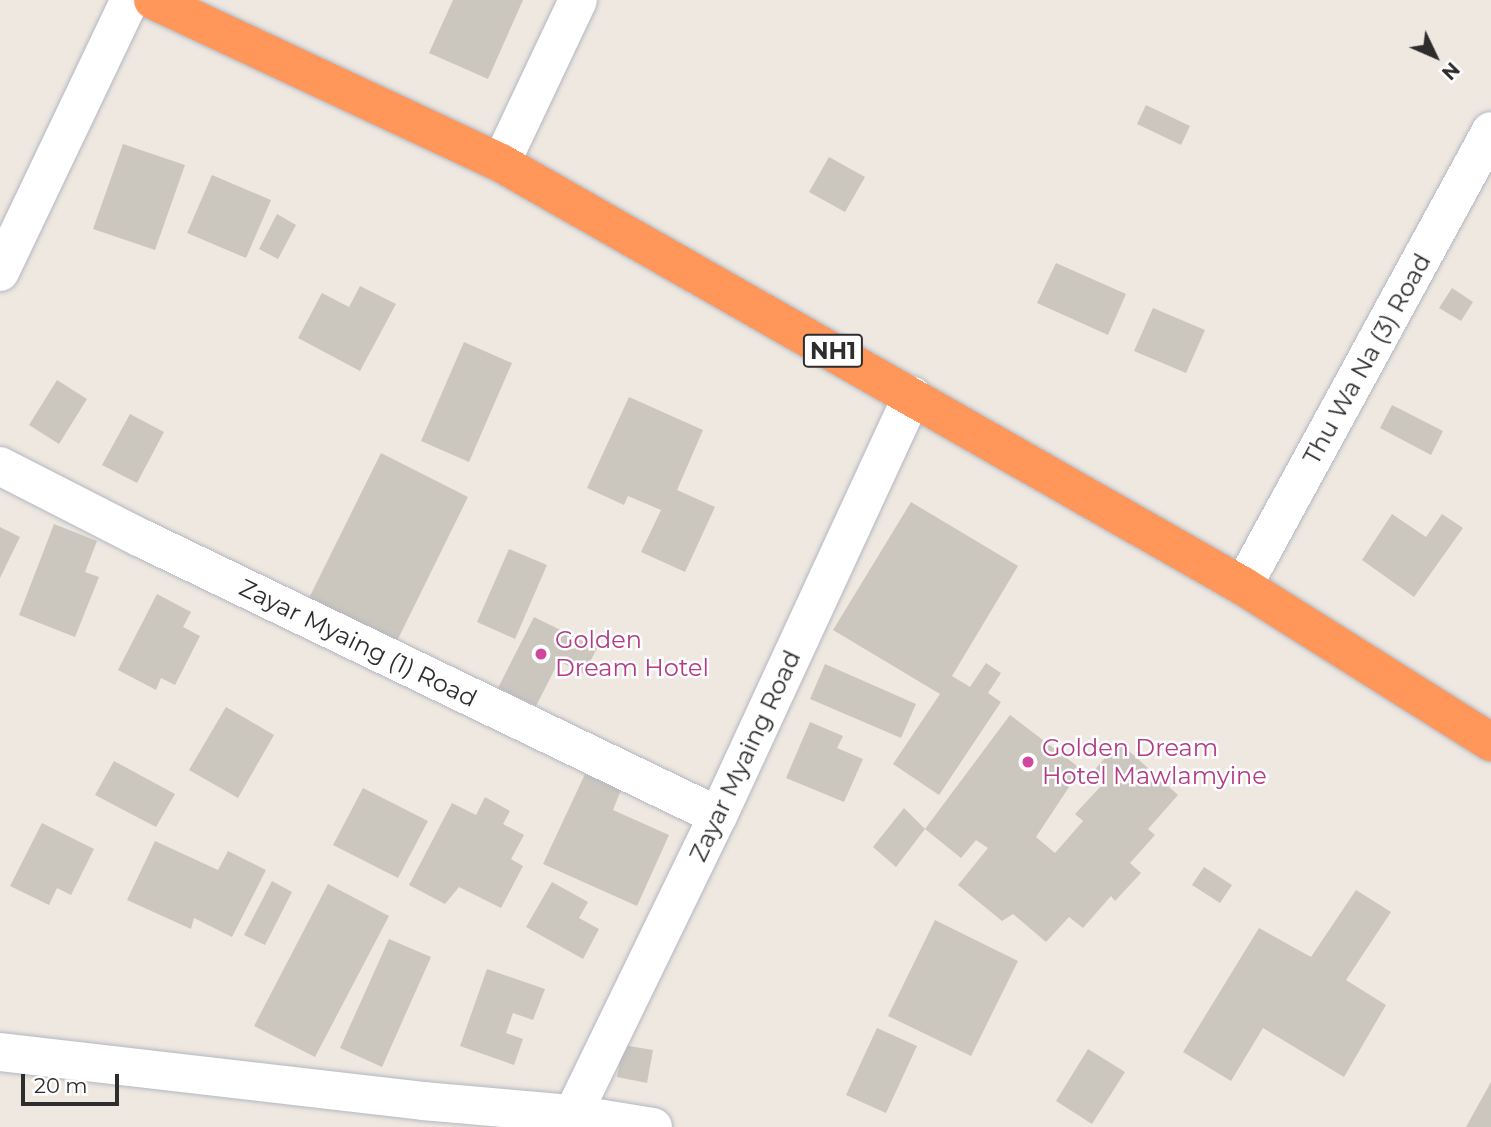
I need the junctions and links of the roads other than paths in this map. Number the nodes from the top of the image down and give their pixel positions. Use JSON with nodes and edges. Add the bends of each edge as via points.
{"nodes":[{"id":1,"x":130,"y":0,"type":"edge"},
{"id":2,"x":153,"y":0,"type":"edge"},
{"id":3,"x":579,"y":0,"type":"edge"},
{"id":4,"x":1491,"y":131,"type":"edge"},
{"id":5,"x":501,"y":163,"type":"junction"},
{"id":6,"x":0,"y":272,"type":"edge"},
{"id":7,"x":912,"y":396,"type":"junction"},
{"id":8,"x":0,"y":466,"type":"edge"},
{"id":9,"x":1244,"y":586,"type":"junction"},
{"id":10,"x":1491,"y":742,"type":"edge"},
{"id":11,"x":718,"y":816,"type":"junction"},
{"id":12,"x":0,"y":1052,"type":"edge"},
{"id":13,"x":423,"y":1101,"type":"junction"},
{"id":14,"x":573,"y":1114,"type":"junction"},
{"id":15,"x":395,"y":1127,"type":"edge"},
{"id":16,"x":653,"y":1127,"type":"edge"}],
"edges":[{"from":1,"to":6,"type":"street"},
{"from":2,"to":5,"type":"highway","number":"NH1"},
{"from":3,"to":5,"type":"street"},
{"from":4,"to":9,"type":"street","name":"Thu Wa Na (3) Road"},
{"from":5,"to":7,"type":"highway","number":"NH1"},
{"from":7,"to":9,"type":"highway","number":"NH1"},
{"from":7,"to":11,"type":"street","name":"Zayar Myaing Road"},
{"from":8,"to":11,"type":"street","name":"Zayar Myaing (1) Road"},
{"from":9,"to":10,"type":"highway","number":"NH1"},
{"from":11,"to":14,"type":"street","name":"Zayar Myaing Road"},
{"from":12,"to":13,"type":"street"},
{"from":13,"to":14,"type":"street"},
{"from":13,"to":15,"type":"street"},
{"from":14,"to":16,"type":"street"}]}
